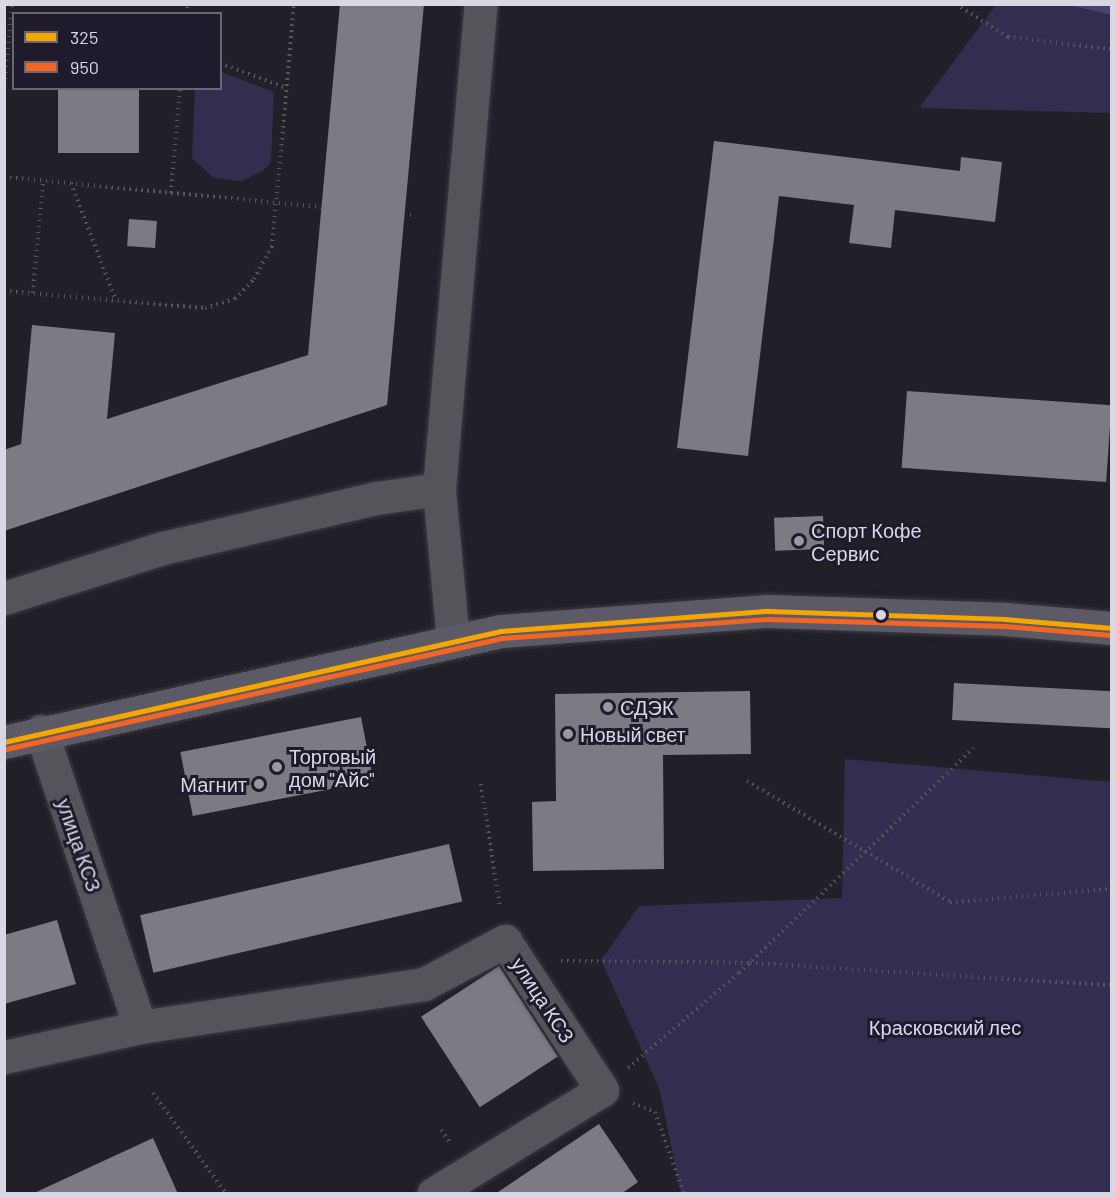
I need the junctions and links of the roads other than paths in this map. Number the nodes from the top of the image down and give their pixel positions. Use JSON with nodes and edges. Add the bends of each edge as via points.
{"nodes":[{"id":1,"x":481,"y":4,"type":"edge"},
{"id":2,"x":440,"y":489,"type":"junction"},
{"id":3,"x":4,"y":598,"type":"edge"},
{"id":4,"x":1112,"y":628,"type":"edge"},
{"id":5,"x":453,"y":641,"type":"junction"},
{"id":6,"x":41,"y":731,"type":"junction"},
{"id":7,"x":4,"y":742,"type":"edge"},
{"id":8,"x":140,"y":1026,"type":"junction"},
{"id":9,"x":4,"y":1057,"type":"edge"},
{"id":10,"x":433,"y":1194,"type":"edge"}],
"edges":[{"from":1,"to":2,"type":"street"},
{"from":2,"to":3,"type":"street","via":[[377,498],[163,548]]},
{"from":2,"to":5,"type":"street"},
{"from":4,"to":5,"type":"main road","via":[[1005,619],[768,611],[501,631]]},
{"from":5,"to":6,"type":"main road"},
{"from":6,"to":7,"type":"main road"},
{"from":6,"to":8,"type":"street","name":"улица КСЗ"},
{"from":8,"to":9,"type":"street","name":"улица КСЗ"},
{"from":8,"to":10,"type":"street","name":"улица КСЗ","via":[[424,984],[512,951],[602,1090]]}]}
